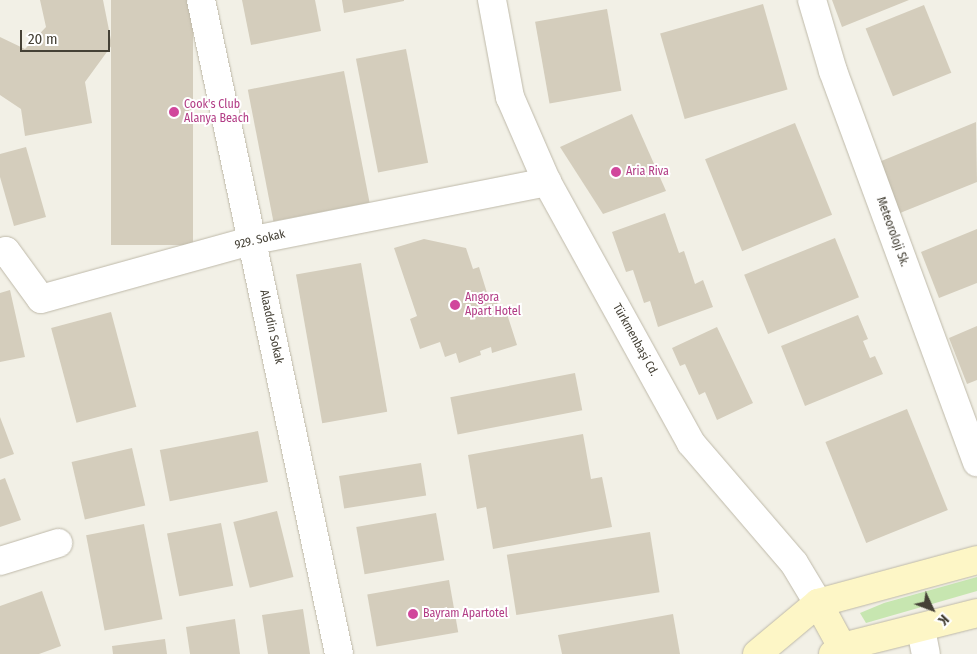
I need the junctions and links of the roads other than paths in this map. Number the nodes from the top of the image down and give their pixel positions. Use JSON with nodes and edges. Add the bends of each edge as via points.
{"nodes":[{"id":1,"x":201,"y":0,"type":"edge"},
{"id":2,"x":492,"y":0,"type":"edge"},
{"id":3,"x":812,"y":0,"type":"edge"},
{"id":4,"x":546,"y":182,"type":"junction"},
{"id":5,"x":254,"y":240,"type":"junction"},
{"id":6,"x":0,"y":253,"type":"edge"},
{"id":7,"x":977,"y":462,"type":"edge"},
{"id":8,"x":58,"y":543,"type":"dead end"},
{"id":9,"x":977,"y":560,"type":"edge"},
{"id":10,"x":0,"y":561,"type":"edge"},
{"id":11,"x":818,"y":603,"type":"junction"},
{"id":12,"x":977,"y":613,"type":"edge"},
{"id":13,"x":924,"y":641,"type":"edge"},
{"id":14,"x":838,"y":651,"type":"edge"},
{"id":15,"x":339,"y":654,"type":"edge"},
{"id":16,"x":757,"y":654,"type":"edge"}],
"edges":[{"from":1,"to":5,"type":"street","name":"Alaaddin Sokak"},
{"from":2,"to":4,"type":"street","name":"Türkmenbaşi Cd.","via":[[510,96]]},
{"from":3,"to":7,"type":"street","name":"Meteoroloji Sk.","via":[[833,71]]},
{"from":4,"to":5,"type":"street","name":"929. Sokak"},
{"from":4,"to":11,"type":"street","name":"Türkmenbaşi Cd.","via":[[691,443],[794,564]]},
{"from":5,"to":6,"type":"street","name":"929. Sokak","via":[[41,299],[6,251]]},
{"from":5,"to":15,"type":"street","name":"Alaaddin Sokak"},
{"from":8,"to":10,"type":"street"},
{"from":9,"to":11,"type":"main road"},
{"from":11,"to":14,"type":"main road","name":"Türkmenbaşi Cd."},
{"from":11,"to":16,"type":"main road"},
{"from":12,"to":13,"type":"main road"},
{"from":13,"to":14,"type":"main road"}]}
